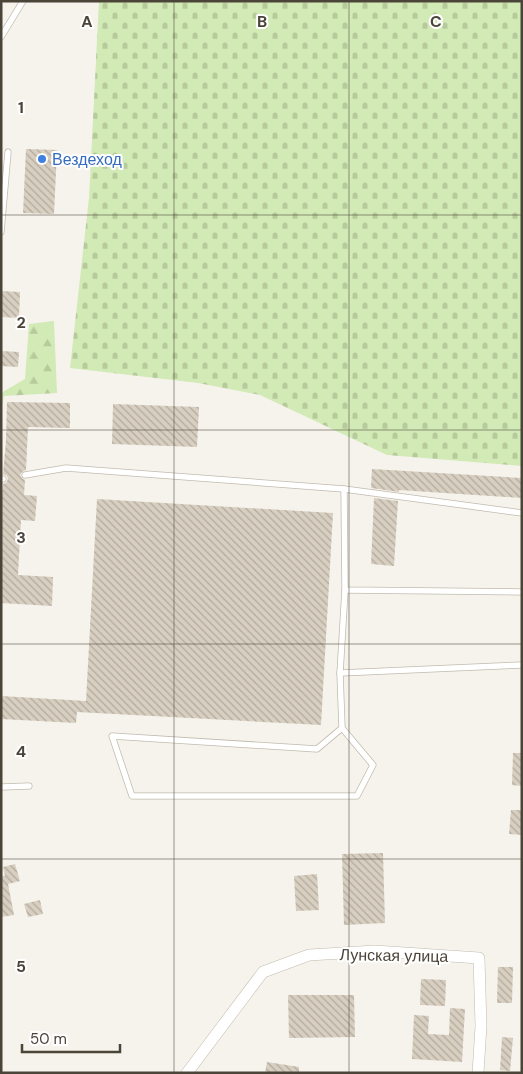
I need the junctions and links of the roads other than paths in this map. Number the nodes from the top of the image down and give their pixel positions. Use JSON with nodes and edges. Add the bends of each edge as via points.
{"nodes":[{"id":1,"x":23,"y":1,"type":"edge"},
{"id":2,"x":1,"y":38,"type":"edge"},
{"id":3,"x":8,"y":152,"type":"dead end"},
{"id":4,"x":1,"y":232,"type":"edge"},
{"id":5,"x":25,"y":475,"type":"dead end"},
{"id":6,"x":344,"y":489,"type":"junction"},
{"id":7,"x":522,"y":513,"type":"edge"},
{"id":8,"x":344,"y":590,"type":"junction"},
{"id":9,"x":522,"y":592,"type":"edge"},
{"id":10,"x":522,"y":665,"type":"edge"},
{"id":11,"x":340,"y":673,"type":"junction"},
{"id":12,"x":342,"y":728,"type":"junction"},
{"id":13,"x":29,"y":786,"type":"dead end"},
{"id":14,"x":1,"y":787,"type":"edge"},
{"id":15,"x":187,"y":1073,"type":"edge"},
{"id":16,"x":478,"y":1073,"type":"edge"}],
"edges":[{"from":1,"to":2,"type":"lane"},
{"from":3,"to":4,"type":"lane"},
{"from":5,"to":6,"type":"lane","via":[[66,468]]},
{"from":6,"to":7,"type":"lane"},
{"from":6,"to":8,"type":"lane"},
{"from":8,"to":9,"type":"lane"},
{"from":8,"to":11,"type":"lane"},
{"from":10,"to":11,"type":"lane"},
{"from":11,"to":12,"type":"lane"},
{"from":12,"to":12,"type":"lane","via":[[317,749],[112,736],[132,796],[357,796],[373,766]]},
{"from":13,"to":14,"type":"lane"},
{"from":15,"to":16,"type":"street","name":"Лунская улица","via":[[264,972],[309,955],[375,951],[479,958],[481,1026]]}]}
